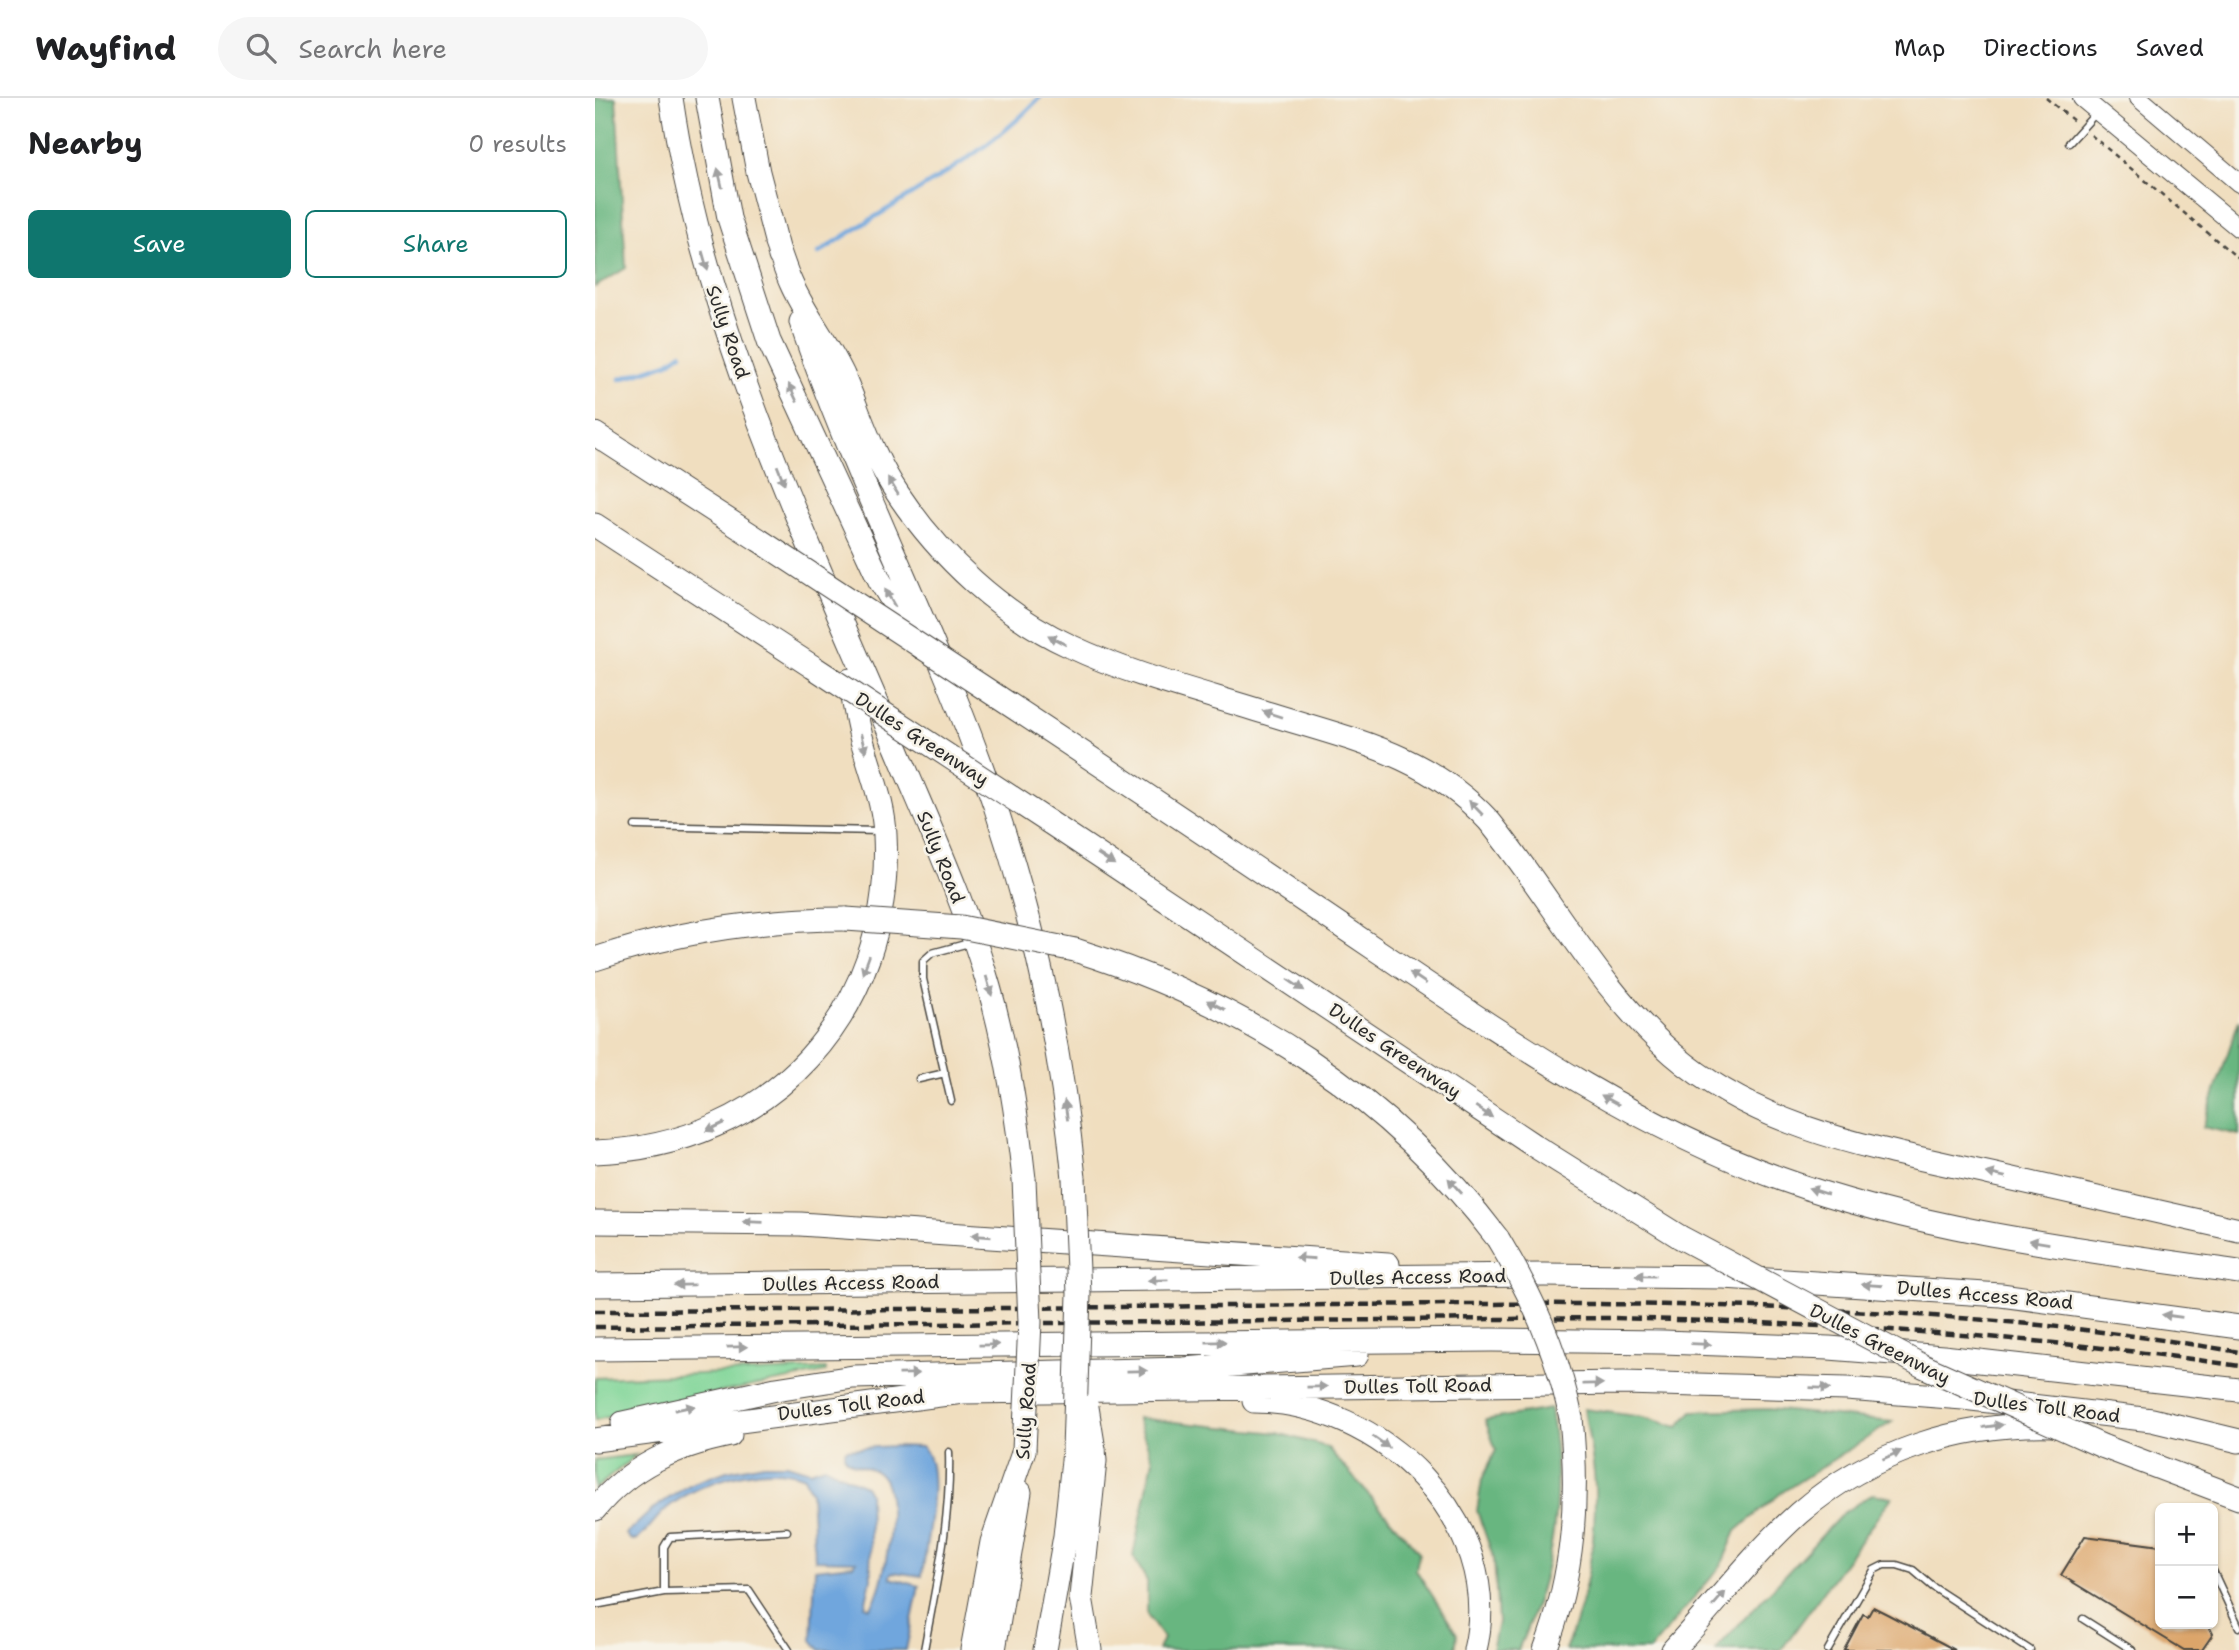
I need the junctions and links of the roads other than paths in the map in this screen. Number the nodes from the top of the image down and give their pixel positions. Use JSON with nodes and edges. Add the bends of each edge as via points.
{"nodes":[{"id":1,"x":671,"y":98,"type":"edge"},
{"id":2,"x":707,"y":98,"type":"edge"},
{"id":3,"x":744,"y":98,"type":"edge"},
{"id":4,"x":2082,"y":98,"type":"edge"},
{"id":5,"x":2139,"y":98,"type":"edge"},
{"id":6,"x":2097,"y":111,"type":"junction"},
{"id":7,"x":2069,"y":143,"type":"dead end"},
{"id":8,"x":2239,"y":183,"type":"edge"},
{"id":9,"x":2239,"y":229,"type":"edge"},
{"id":10,"x":776,"y":243,"type":"junction"},
{"id":11,"x":595,"y":434,"type":"edge"},
{"id":12,"x":595,"y":525,"type":"edge"},
{"id":13,"x":835,"y":604,"type":"junction"},
{"id":14,"x":964,"y":719,"type":"junction"},
{"id":15,"x":635,"y":826,"type":"dead end"},
{"id":16,"x":885,"y":831,"type":"junction"},
{"id":17,"x":975,"y":941,"type":"junction"},
{"id":18,"x":595,"y":960,"type":"edge"},
{"id":19,"x":945,"y":1073,"type":"junction"},
{"id":20,"x":919,"y":1079,"type":"dead end"},
{"id":21,"x":951,"y":1101,"type":"dead end"},
{"id":22,"x":595,"y":1152,"type":"edge"},
{"id":23,"x":595,"y":1222,"type":"edge"},
{"id":24,"x":2239,"y":1230,"type":"edge"},
{"id":25,"x":2239,"y":1272,"type":"edge"},
{"id":26,"x":1544,"y":1275,"type":"junction"},
{"id":27,"x":595,"y":1285,"type":"edge"},
{"id":28,"x":2239,"y":1327,"type":"edge"},
{"id":29,"x":1608,"y":1342,"type":"junction"},
{"id":30,"x":595,"y":1349,"type":"edge"},
{"id":31,"x":1101,"y":1389,"type":"junction"},
{"id":32,"x":2239,"y":1390,"type":"edge"},
{"id":33,"x":838,"y":1407,"type":"junction"},
{"id":34,"x":595,"y":1430,"type":"edge"},
{"id":35,"x":595,"y":1440,"type":"edge"},
{"id":36,"x":2239,"y":1441,"type":"edge"},
{"id":37,"x":1024,"y":1450,"type":"junction"},
{"id":38,"x":1084,"y":1450,"type":"junction"},
{"id":39,"x":949,"y":1452,"type":"dead end"},
{"id":40,"x":2239,"y":1497,"type":"edge"},
{"id":41,"x":595,"y":1509,"type":"edge"},
{"id":42,"x":787,"y":1531,"type":"dead end"},
{"id":43,"x":2218,"y":1582,"type":"edge"},
{"id":44,"x":664,"y":1592,"type":"junction"},
{"id":45,"x":595,"y":1605,"type":"edge"},
{"id":46,"x":2083,"y":1619,"type":"dead end"},
{"id":47,"x":2239,"y":1627,"type":"edge"},
{"id":48,"x":789,"y":1650,"type":"edge"},
{"id":49,"x":924,"y":1650,"type":"edge"},
{"id":50,"x":972,"y":1650,"type":"edge"},
{"id":51,"x":994,"y":1650,"type":"edge"},
{"id":52,"x":1045,"y":1650,"type":"edge"},
{"id":53,"x":1090,"y":1650,"type":"edge"},
{"id":54,"x":1475,"y":1650,"type":"edge"},
{"id":55,"x":1545,"y":1650,"type":"edge"},
{"id":56,"x":1673,"y":1650,"type":"edge"},
{"id":57,"x":1828,"y":1650,"type":"edge"},
{"id":58,"x":2030,"y":1650,"type":"edge"},
{"id":59,"x":2132,"y":1650,"type":"edge"}],
"edges":[{"from":1,"to":13,"type":"highway","name":"Sully Road","one_way":true,"via":[[697,234],[721,317]]},
{"from":14,"to":2,"type":"highway","one_way":true,"via":[[880,581],[769,341],[729,218]]},
{"from":3,"to":10,"type":"highway"},
{"from":4,"to":6,"type":"street"},
{"from":5,"to":8,"type":"street"},
{"from":6,"to":7,"type":"lane"},
{"from":6,"to":9,"type":"street"},
{"from":10,"to":14,"type":"highway","via":[[813,359]]},
{"from":24,"to":10,"type":"highway","one_way":true,"via":[[1871,1147],[1762,1111],[1695,1071],[1633,1014],[1506,843],[1471,802],[1444,780],[1364,742],[1111,663],[1029,623],[972,580],[897,494],[842,372],[791,283]]},
{"from":25,"to":11,"type":"highway","one_way":true,"bridge":true,"via":[[1991,1234],[1900,1215],[1790,1182],[1691,1141],[1592,1090],[1522,1047]]},
{"from":12,"to":40,"type":"highway","name":"Dulles Greenway","one_way":true,"bridge":true,"via":[[1680,1237],[1910,1360],[2102,1446]]},
{"from":13,"to":16,"type":"highway","one_way":true},
{"from":13,"to":17,"type":"highway","name":"Sully Road"},
{"from":38,"to":14,"type":"highway","one_way":true,"bridge":true,"via":[[1074,1178],[1058,1056],[1039,959],[1001,823]]},
{"from":15,"to":16,"type":"lane"},
{"from":16,"to":22,"type":"highway","one_way":true,"via":[[884,895],[865,970],[840,1020],[803,1066],[754,1106],[695,1136],[656,1147]]},
{"from":17,"to":19,"type":"lane","via":[[932,953],[923,961]]},
{"from":17,"to":37,"type":"highway","name":"Sully Road","one_way":true,"bridge":true,"via":[[1005,1049],[1024,1179],[1030,1300]]},
{"from":55,"to":18,"type":"highway","one_way":true,"bridge":true,"via":[[1564,1588],[1576,1494],[1571,1418],[1545,1330],[1498,1239],[1417,1146],[1320,1067],[1197,995],[1135,970],[1075,950],[942,924],[784,921],[697,932]]},
{"from":19,"to":20,"type":"lane"},
{"from":19,"to":21,"type":"lane"},
{"from":26,"to":23,"type":"highway","one_way":true,"via":[[800,1224]]},
{"from":26,"to":27,"type":"highway","name":"Dulles Access Road","one_way":true},
{"from":28,"to":26,"type":"highway","name":"Dulles Access Road","one_way":true,"via":[[2058,1301],[1890,1286],[1724,1277]]},
{"from":30,"to":29,"type":"highway","one_way":true},
{"from":29,"to":32,"type":"highway","one_way":true,"via":[[1841,1349],[1997,1361]]},
{"from":34,"to":29,"type":"highway","one_way":true,"via":[[767,1391],[853,1377],[1184,1369],[1378,1353]]},
{"from":31,"to":33,"type":"highway","name":"Dulles Toll Road","via":[[963,1392]]},
{"from":31,"to":36,"type":"highway","name":"Dulles Toll Road","one_way":true,"via":[[1624,1383],[1847,1389],[2152,1420]]},
{"from":31,"to":54,"type":"highway","one_way":true,"via":[[1193,1401],[1296,1405],[1338,1419],[1387,1446],[1432,1486],[1468,1544],[1479,1588]]},
{"from":33,"to":35,"type":"highway","name":"Dulles Toll Road"},
{"from":33,"to":41,"type":"highway","via":[[666,1454],[629,1475]]},
{"from":56,"to":36,"type":"highway","one_way":true,"via":[[1799,1514],[1847,1478],[1915,1446],[2011,1424]]},
{"from":37,"to":50,"type":"highway","via":[[992,1542]]},
{"from":37,"to":51,"type":"highway","name":"Sully Road"},
{"from":38,"to":52,"type":"highway"},
{"from":38,"to":53,"type":"highway","via":[[1095,1461],[1081,1597]]},
{"from":39,"to":49,"type":"lane","via":[[944,1548]]},
{"from":42,"to":44,"type":"lane","via":[[670,1537],[664,1547]]},
{"from":43,"to":47,"type":"lane"},
{"from":44,"to":45,"type":"lane"},
{"from":44,"to":48,"type":"lane","via":[[749,1590]]},
{"from":46,"to":59,"type":"lane"},
{"from":57,"to":58,"type":"lane","via":[[1874,1570],[1884,1565],[1913,1570]]}]}
